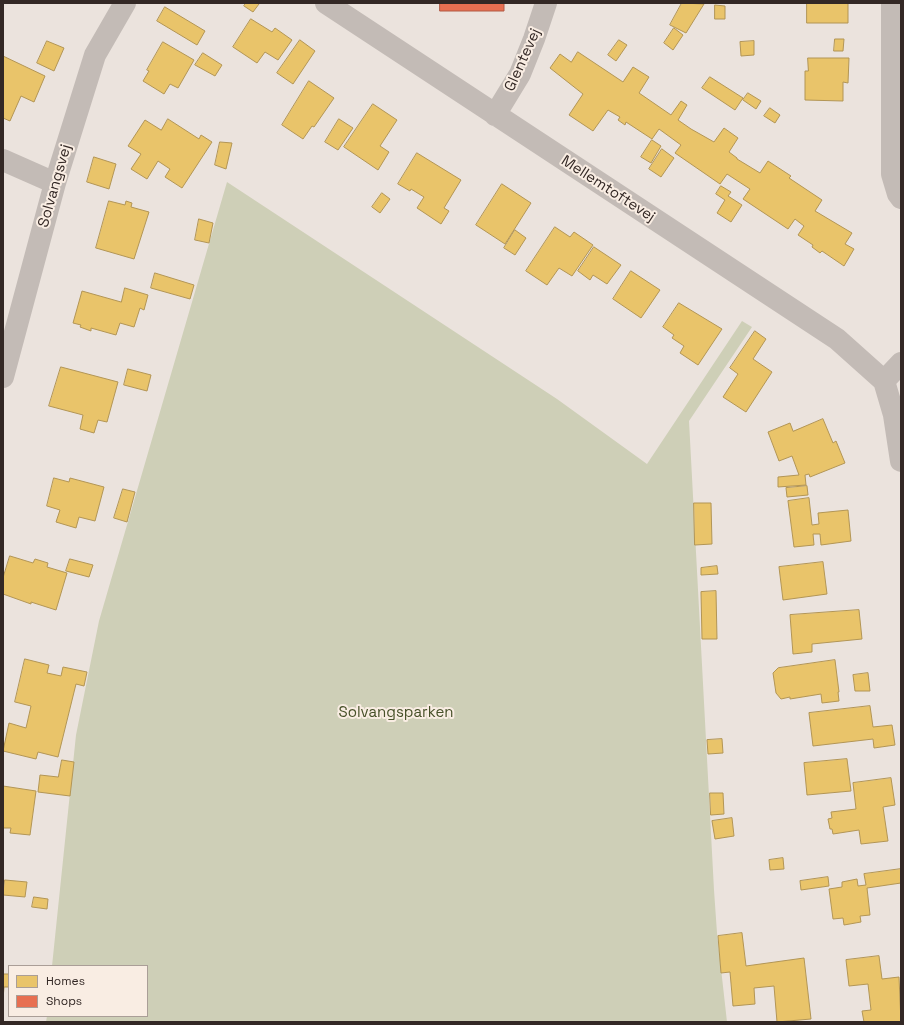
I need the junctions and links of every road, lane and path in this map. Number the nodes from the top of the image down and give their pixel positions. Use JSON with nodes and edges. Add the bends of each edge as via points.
{"nodes":[{"id":1,"x":124,"y":3,"type":"edge"},
{"id":2,"x":326,"y":3,"type":"edge"},
{"id":3,"x":546,"y":3,"type":"edge"},
{"id":4,"x":892,"y":3,"type":"edge"},
{"id":5,"x":495,"y":115,"type":"junction"},
{"id":6,"x":3,"y":160,"type":"edge"},
{"id":7,"x":55,"y":183,"type":"junction"},
{"id":8,"x":901,"y":198,"type":"edge"},
{"id":9,"x":901,"y":363,"type":"edge"},
{"id":10,"x":3,"y":376,"type":"edge"},
{"id":11,"x":884,"y":381,"type":"junction"},
{"id":12,"x":901,"y":461,"type":"edge"}],
"edges":[{"from":1,"to":7,"type":"street","name":"Solvangsvej","via":[[95,55]]},
{"from":2,"to":5,"type":"street","name":"Mellemtoftevej"},
{"from":3,"to":5,"type":"street","name":"Glentevej","via":[[520,74]]},
{"from":4,"to":8,"type":"street","via":[[892,174]]},
{"from":5,"to":11,"type":"street","name":"Mellemtoftevej","via":[[837,339]]},
{"from":6,"to":7,"type":"street"},
{"from":7,"to":10,"type":"street","name":"Solvangsvej"},
{"from":9,"to":11,"type":"street"},
{"from":11,"to":12,"type":"street","via":[[894,415]]}]}
